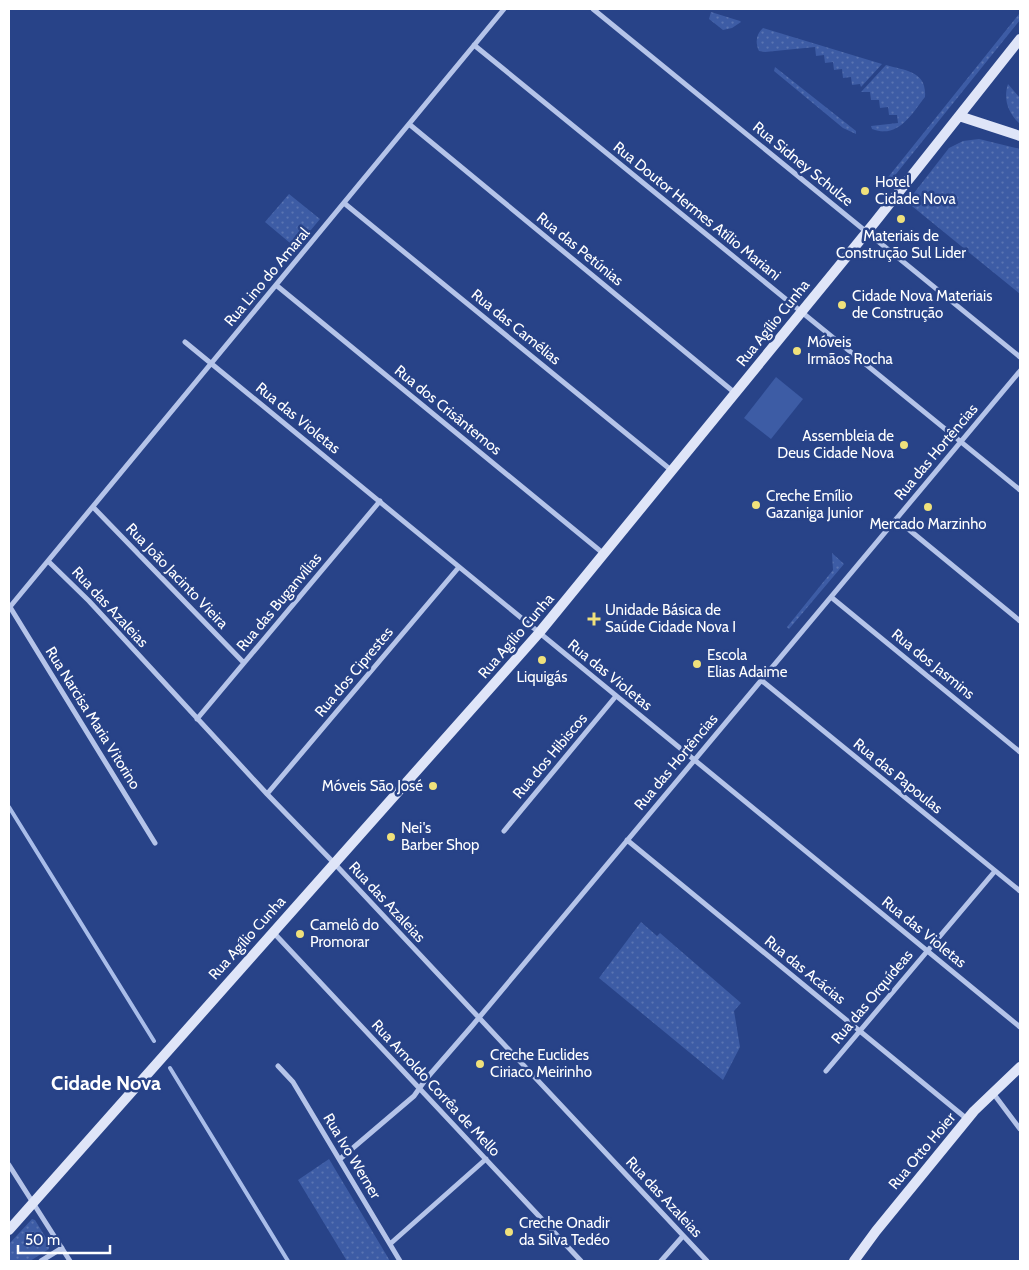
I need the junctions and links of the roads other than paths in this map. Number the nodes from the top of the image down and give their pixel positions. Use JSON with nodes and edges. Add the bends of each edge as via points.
{"nodes":[{"id":1,"x":504,"y":9,"type":"edge"},
{"id":2,"x":593,"y":9,"type":"edge"},
{"id":3,"x":1020,"y":39,"type":"edge"},
{"id":4,"x":474,"y":45,"type":"junction"},
{"id":5,"x":959,"y":116,"type":"junction"},
{"id":6,"x":409,"y":124,"type":"junction"},
{"id":7,"x":1020,"y":136,"type":"edge"},
{"id":8,"x":344,"y":203,"type":"junction"},
{"id":9,"x":866,"y":232,"type":"junction"},
{"id":10,"x":276,"y":285,"type":"junction"},
{"id":11,"x":801,"y":312,"type":"junction"},
{"id":12,"x":186,"y":342,"type":"dead end"},
{"id":13,"x":1020,"y":357,"type":"edge"},
{"id":14,"x":211,"y":363,"type":"junction"},
{"id":15,"x":1020,"y":371,"type":"edge"},
{"id":16,"x":736,"y":393,"type":"junction"},
{"id":17,"x":961,"y":442,"type":"junction"},
{"id":18,"x":672,"y":471,"type":"junction"},
{"id":19,"x":1020,"y":490,"type":"edge"},
{"id":20,"x":380,"y":501,"type":"junction"},
{"id":21,"x":93,"y":507,"type":"junction"},
{"id":22,"x":896,"y":519,"type":"junction"},
{"id":23,"x":604,"y":554,"type":"junction"},
{"id":24,"x":48,"y":561,"type":"junction"},
{"id":25,"x":459,"y":567,"type":"junction"},
{"id":26,"x":831,"y":597,"type":"junction"},
{"id":27,"x":9,"y":607,"type":"edge"},
{"id":28,"x":1020,"y":621,"type":"edge"},
{"id":29,"x":539,"y":634,"type":"junction"},
{"id":30,"x":244,"y":663,"type":"junction"},
{"id":31,"x":761,"y":680,"type":"junction"},
{"id":32,"x":616,"y":696,"type":"junction"},
{"id":33,"x":197,"y":719,"type":"junction"},
{"id":34,"x":1020,"y":752,"type":"edge"},
{"id":35,"x":694,"y":760,"type":"junction"},
{"id":36,"x":267,"y":794,"type":"junction"},
{"id":37,"x":504,"y":831,"type":"dead end"},
{"id":38,"x":627,"y":840,"type":"junction"},
{"id":39,"x":155,"y":843,"type":"dead end"},
{"id":40,"x":334,"y":863,"type":"junction"},
{"id":41,"x":995,"y":871,"type":"junction"},
{"id":42,"x":1020,"y":891,"type":"edge"},
{"id":43,"x":273,"y":932,"type":"junction"},
{"id":44,"x":927,"y":951,"type":"junction"},
{"id":45,"x":479,"y":1018,"type":"junction"},
{"id":46,"x":1020,"y":1027,"type":"edge"},
{"id":47,"x":860,"y":1031,"type":"junction"},
{"id":48,"x":278,"y":1066,"type":"dead end"},
{"id":49,"x":1020,"y":1067,"type":"edge"},
{"id":50,"x":826,"y":1071,"type":"dead end"},
{"id":51,"x":420,"y":1088,"type":"junction"},
{"id":52,"x":992,"y":1093,"type":"junction"},
{"id":53,"x":967,"y":1120,"type":"junction"},
{"id":54,"x":1020,"y":1129,"type":"edge"},
{"id":55,"x":340,"y":1159,"type":"junction"},
{"id":56,"x":486,"y":1159,"type":"junction"},
{"id":57,"x":9,"y":1165,"type":"edge"},
{"id":58,"x":33,"y":1203,"type":"junction"},
{"id":59,"x":9,"y":1230,"type":"edge"},
{"id":60,"x":683,"y":1236,"type":"junction"},
{"id":61,"x":390,"y":1244,"type":"junction"},
{"id":62,"x":62,"y":1248,"type":"junction"},
{"id":63,"x":41,"y":1261,"type":"edge"},
{"id":64,"x":70,"y":1261,"type":"edge"},
{"id":65,"x":400,"y":1261,"type":"edge"},
{"id":66,"x":581,"y":1261,"type":"edge"},
{"id":67,"x":661,"y":1261,"type":"edge"},
{"id":68,"x":707,"y":1261,"type":"edge"},
{"id":69,"x":854,"y":1261,"type":"edge"}],
"edges":[{"from":1,"to":4,"type":"street","name":"Rua Lino do Amaral"},
{"from":2,"to":9,"type":"street","name":"Rua Sidney Schulze"},
{"from":3,"to":5,"type":"main road","name":"Rua Agílio Cunha"},
{"from":4,"to":6,"type":"street","name":"Rua Lino do Amaral"},
{"from":4,"to":11,"type":"street","name":"Rua Doutor Hermes Atílio Mariani"},
{"from":5,"to":7,"type":"main road"},
{"from":5,"to":9,"type":"main road","name":"Rua Agílio Cunha"},
{"from":6,"to":8,"type":"street","name":"Rua Lino do Amaral"},
{"from":6,"to":16,"type":"street","name":"Rua das Petúnias"},
{"from":8,"to":10,"type":"street","name":"Rua Lino do Amaral"},
{"from":8,"to":18,"type":"street","name":"Rua das Camélias"},
{"from":9,"to":11,"type":"main road","name":"Rua Agílio Cunha"},
{"from":9,"to":13,"type":"street","name":"Rua Sidney Schulze"},
{"from":10,"to":14,"type":"street","name":"Rua Lino do Amaral"},
{"from":10,"to":23,"type":"street","name":"Rua dos Crisântemos"},
{"from":11,"to":16,"type":"main road","name":"Rua Agílio Cunha"},
{"from":11,"to":17,"type":"street","name":"Rua Doutor Hermes Atílio Mariani"},
{"from":12,"to":14,"type":"street","name":"Rua das Violetas"},
{"from":14,"to":20,"type":"street","name":"Rua das Violetas"},
{"from":14,"to":21,"type":"street","name":"Rua Lino do Amaral"},
{"from":15,"to":17,"type":"street","name":"Rua das Hortências"},
{"from":16,"to":18,"type":"main road","name":"Rua Agílio Cunha"},
{"from":17,"to":19,"type":"street","name":"Rua Doutor Hermes Atílio Mariani"},
{"from":17,"to":22,"type":"street","name":"Rua das Hortências"},
{"from":18,"to":23,"type":"main road","name":"Rua Agílio Cunha"},
{"from":20,"to":25,"type":"street","name":"Rua das Violetas"},
{"from":20,"to":30,"type":"street","name":"Rua das Buganvílias"},
{"from":21,"to":24,"type":"street","name":"Rua Lino do Amaral"},
{"from":21,"to":30,"type":"street","name":"Rua João Jacinto Vieira"},
{"from":22,"to":26,"type":"street","name":"Rua das Hortências"},
{"from":22,"to":28,"type":"street"},
{"from":23,"to":29,"type":"main road","name":"Rua Agílio Cunha"},
{"from":24,"to":27,"type":"street","name":"Rua Lino do Amaral"},
{"from":24,"to":33,"type":"street","name":"Rua das Azaleias"},
{"from":25,"to":29,"type":"street","name":"Rua das Violetas"},
{"from":25,"to":36,"type":"street","name":"Rua dos Ciprestes"},
{"from":26,"to":31,"type":"street","name":"Rua das Hortências"},
{"from":26,"to":34,"type":"street","name":"Rua dos Jasmins"},
{"from":27,"to":39,"type":"street","name":"Rua Narcisa Maria Vitorino"},
{"from":29,"to":32,"type":"street","name":"Rua das Violetas"},
{"from":29,"to":40,"type":"main road","name":"Rua Agílio Cunha"},
{"from":30,"to":33,"type":"street","name":"Rua das Buganvílias"},
{"from":31,"to":35,"type":"street","name":"Rua das Hortências"},
{"from":31,"to":41,"type":"street","name":"Rua das Papoulas"},
{"from":32,"to":35,"type":"street","name":"Rua das Violetas"},
{"from":32,"to":37,"type":"street","name":"Rua dos Hibiscos"},
{"from":33,"to":36,"type":"street","name":"Rua das Azaleias"},
{"from":35,"to":38,"type":"street","name":"Rua das Hortências"},
{"from":35,"to":44,"type":"street","name":"Rua das Violetas"},
{"from":36,"to":40,"type":"street","name":"Rua das Azaleias"},
{"from":38,"to":45,"type":"street","name":"Rua das Hortências"},
{"from":38,"to":47,"type":"street","name":"Rua das Acácias"},
{"from":40,"to":43,"type":"main road","name":"Rua Agílio Cunha"},
{"from":40,"to":45,"type":"street","name":"Rua das Azaleias"},
{"from":41,"to":42,"type":"street","name":"Rua das Papoulas"},
{"from":41,"to":44,"type":"street","name":"Rua das Orquídeas"},
{"from":43,"to":51,"type":"street","name":"Rua Arnoldo Corrêa de Mello"},
{"from":43,"to":58,"type":"main road","name":"Rua Agílio Cunha"},
{"from":44,"to":46,"type":"street","name":"Rua das Violetas"},
{"from":44,"to":47,"type":"street","name":"Rua das Orquídeas"},
{"from":45,"to":51,"type":"street","name":"Rua das Hortências"},
{"from":45,"to":60,"type":"street","name":"Rua das Azaleias"},
{"from":47,"to":50,"type":"street","name":"Rua das Orquídeas"},
{"from":47,"to":53,"type":"street","name":"Rua das Acácias"},
{"from":48,"to":55,"type":"street","name":"Rua Ivo Werner","via":[[293,1082]]},
{"from":49,"to":52,"type":"main road","name":"Rua Otto Hoier"},
{"from":51,"to":55,"type":"street","name":"Rua das Hortências"},
{"from":51,"to":56,"type":"street","name":"Rua Arnoldo Corrêa de Mello"},
{"from":52,"to":53,"type":"main road","name":"Rua Otto Hoier"},
{"from":52,"to":54,"type":"street"},
{"from":53,"to":69,"type":"main road","name":"Rua Otto Hoier"},
{"from":55,"to":61,"type":"street","name":"Rua Ivo Werner"},
{"from":56,"to":61,"type":"street"},
{"from":56,"to":66,"type":"street","name":"Rua Arnoldo Corrêa de Mello"},
{"from":57,"to":58,"type":"street"},
{"from":58,"to":59,"type":"main road","name":"Rua Agílio Cunha"},
{"from":58,"to":62,"type":"street"},
{"from":60,"to":67,"type":"street"},
{"from":60,"to":68,"type":"street","name":"Rua das Azaleias"},
{"from":61,"to":65,"type":"street","name":"Rua Ivo Werner"},
{"from":62,"to":63,"type":"street"},
{"from":62,"to":64,"type":"street"}]}
